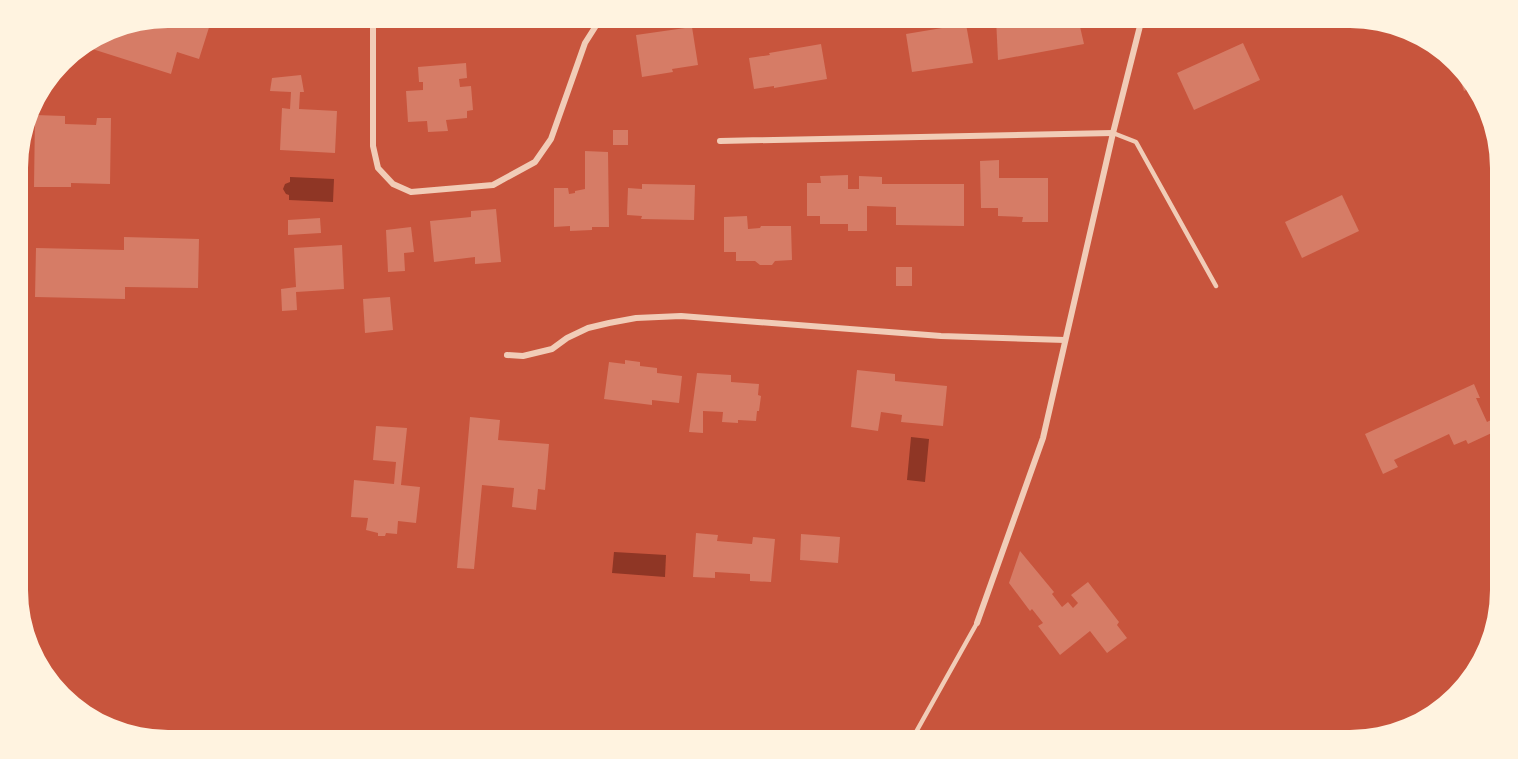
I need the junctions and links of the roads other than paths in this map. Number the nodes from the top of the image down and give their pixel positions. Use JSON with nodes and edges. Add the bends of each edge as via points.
{"nodes":[{"id":1,"x":373,"y":29,"type":"edge"},
{"id":2,"x":592,"y":29,"type":"edge"},
{"id":3,"x":1139,"y":29,"type":"edge"},
{"id":4,"x":1113,"y":133,"type":"junction"},
{"id":5,"x":720,"y":141,"type":"dead end"},
{"id":6,"x":1216,"y":286,"type":"dead end"},
{"id":7,"x":1065,"y":340,"type":"junction"},
{"id":8,"x":507,"y":355,"type":"dead end"},
{"id":9,"x":977,"y":623,"type":"joint"},
{"id":10,"x":917,"y":730,"type":"edge"}],
"edges":[{"from":1,"to":2,"type":"street","via":[[372,146],[378,168],[393,184],[411,192],[493,185],[535,162],[551,139]]},
{"from":3,"to":4,"type":"street"},
{"from":4,"to":5,"type":"street"},
{"from":4,"to":6,"type":"lane","via":[[1136,142]]},
{"from":4,"to":7,"type":"street"},
{"from":7,"to":8,"type":"street","via":[[941,336],[681,316],[609,323],[588,328],[552,349],[523,356]]},
{"from":7,"to":9,"type":"street","via":[[1043,438]]},
{"from":9,"to":10,"type":"lane"}]}
